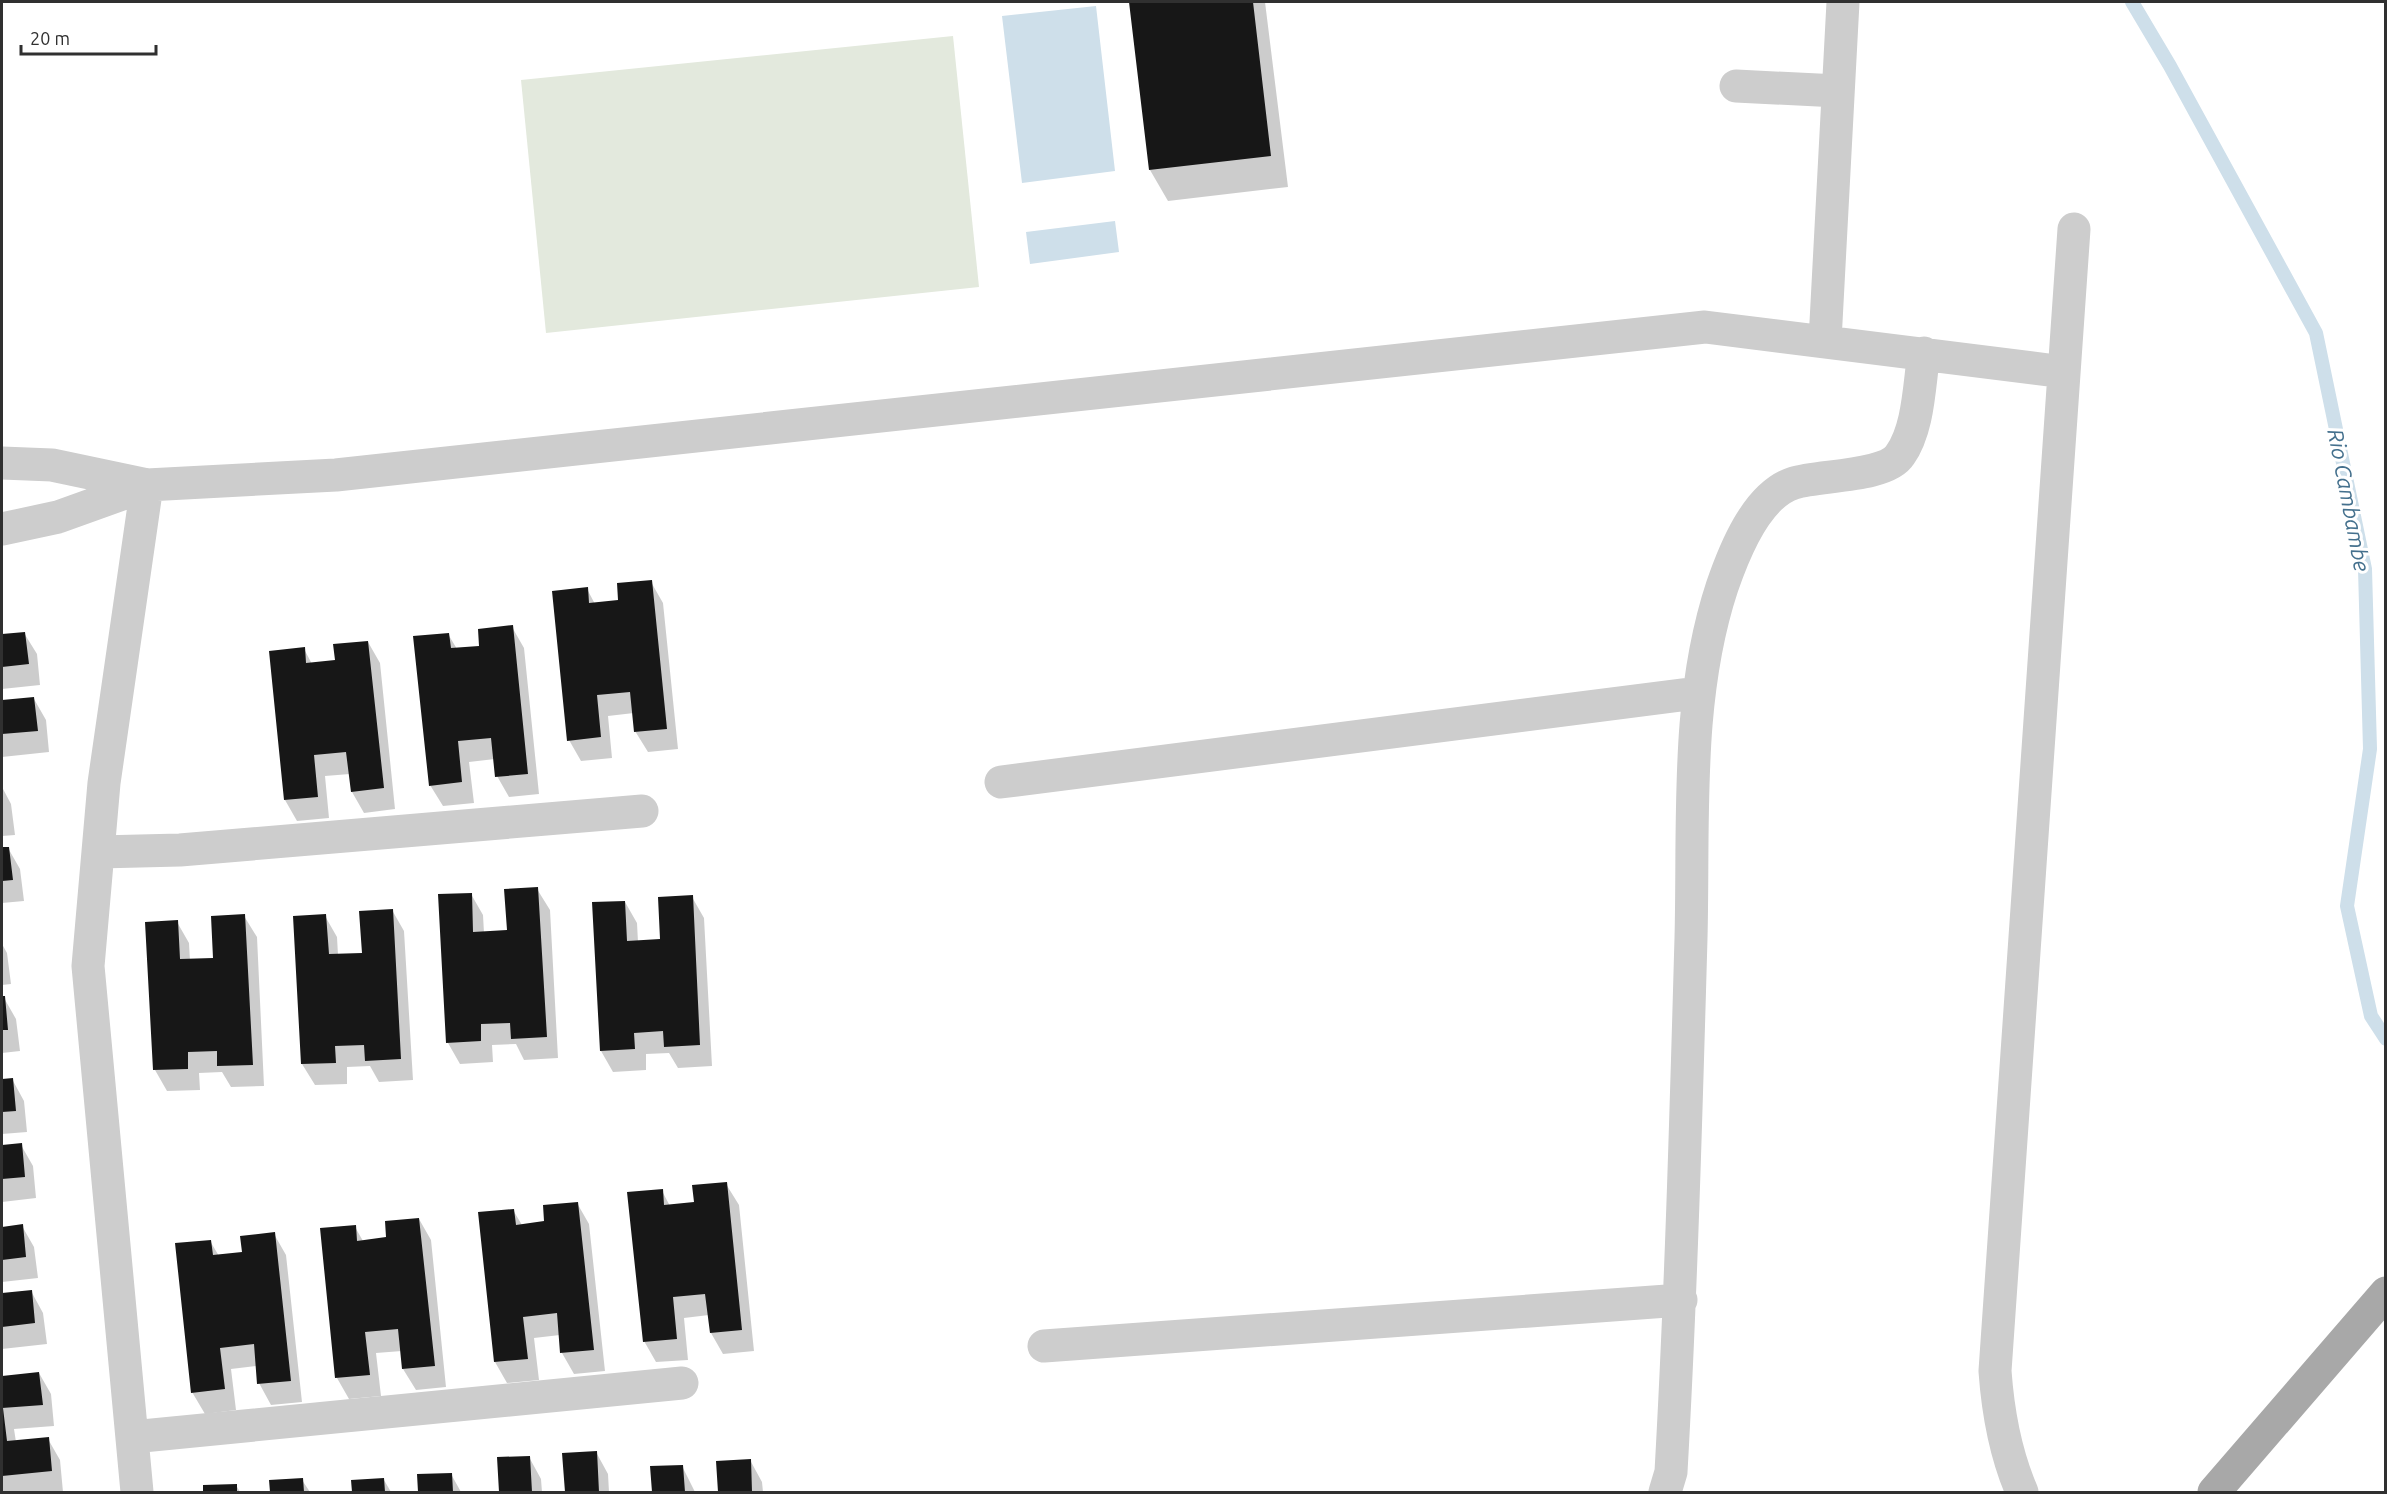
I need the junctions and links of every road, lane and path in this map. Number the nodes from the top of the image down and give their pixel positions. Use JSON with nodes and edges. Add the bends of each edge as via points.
{"nodes":[{"id":1,"x":1843,"y":2,"type":"edge"},
{"id":2,"x":1736,"y":86,"type":"dead end"},
{"id":3,"x":1838,"y":91,"type":"junction"},
{"id":4,"x":2074,"y":229,"type":"dead end"},
{"id":5,"x":1825,"y":341,"type":"junction"},
{"id":6,"x":1924,"y":353,"type":"junction"},
{"id":7,"x":2064,"y":372,"type":"junction"},
{"id":8,"x":2,"y":463,"type":"edge"},
{"id":9,"x":147,"y":485,"type":"junction"},
{"id":10,"x":2,"y":529,"type":"edge"},
{"id":11,"x":1697,"y":693,"type":"junction"},
{"id":12,"x":1001,"y":782,"type":"dead end"},
{"id":13,"x":642,"y":811,"type":"dead end"},
{"id":14,"x":99,"y":852,"type":"junction"},
{"id":15,"x":2385,"y":1293,"type":"edge"},
{"id":16,"x":1681,"y":1300,"type":"junction"},
{"id":17,"x":1044,"y":1346,"type":"dead end"},
{"id":18,"x":682,"y":1383,"type":"dead end"},
{"id":19,"x":132,"y":1437,"type":"junction"},
{"id":20,"x":137,"y":1492,"type":"edge"},
{"id":21,"x":1665,"y":1492,"type":"edge"},
{"id":22,"x":2022,"y":1492,"type":"edge"},
{"id":23,"x":2214,"y":1492,"type":"edge"}],
"edges":[{"from":1,"to":3,"type":"street"},
{"from":2,"to":3,"type":"street"},
{"from":3,"to":5,"type":"street"},
{"from":4,"to":7,"type":"street"},
{"from":5,"to":6,"type":"street"},
{"from":5,"to":9,"type":"street","via":[[1705,327],[336,475]]},
{"from":6,"to":7,"type":"street"},
{"from":6,"to":11,"type":"street","via":[[1910,436],[1899,458],[1872,470],[1792,483],[1766,502],[1741,538],[1721,589]]},
{"from":7,"to":22,"type":"street","via":[[1995,1371],[1998,1411],[2012,1470]]},
{"from":8,"to":9,"type":"street","via":[[52,465]]},
{"from":9,"to":10,"type":"street","via":[[58,517]]},
{"from":9,"to":14,"type":"street","via":[[104,783]]},
{"from":11,"to":12,"type":"street"},
{"from":11,"to":16,"type":"street"},
{"from":13,"to":14,"type":"street","via":[[180,850]]},
{"from":14,"to":19,"type":"street","via":[[88,966]]},
{"from":15,"to":23,"type":"main road"},
{"from":16,"to":17,"type":"street"},
{"from":16,"to":21,"type":"street","via":[[1671,1472]]},
{"from":18,"to":19,"type":"street"},
{"from":19,"to":20,"type":"street"}]}
